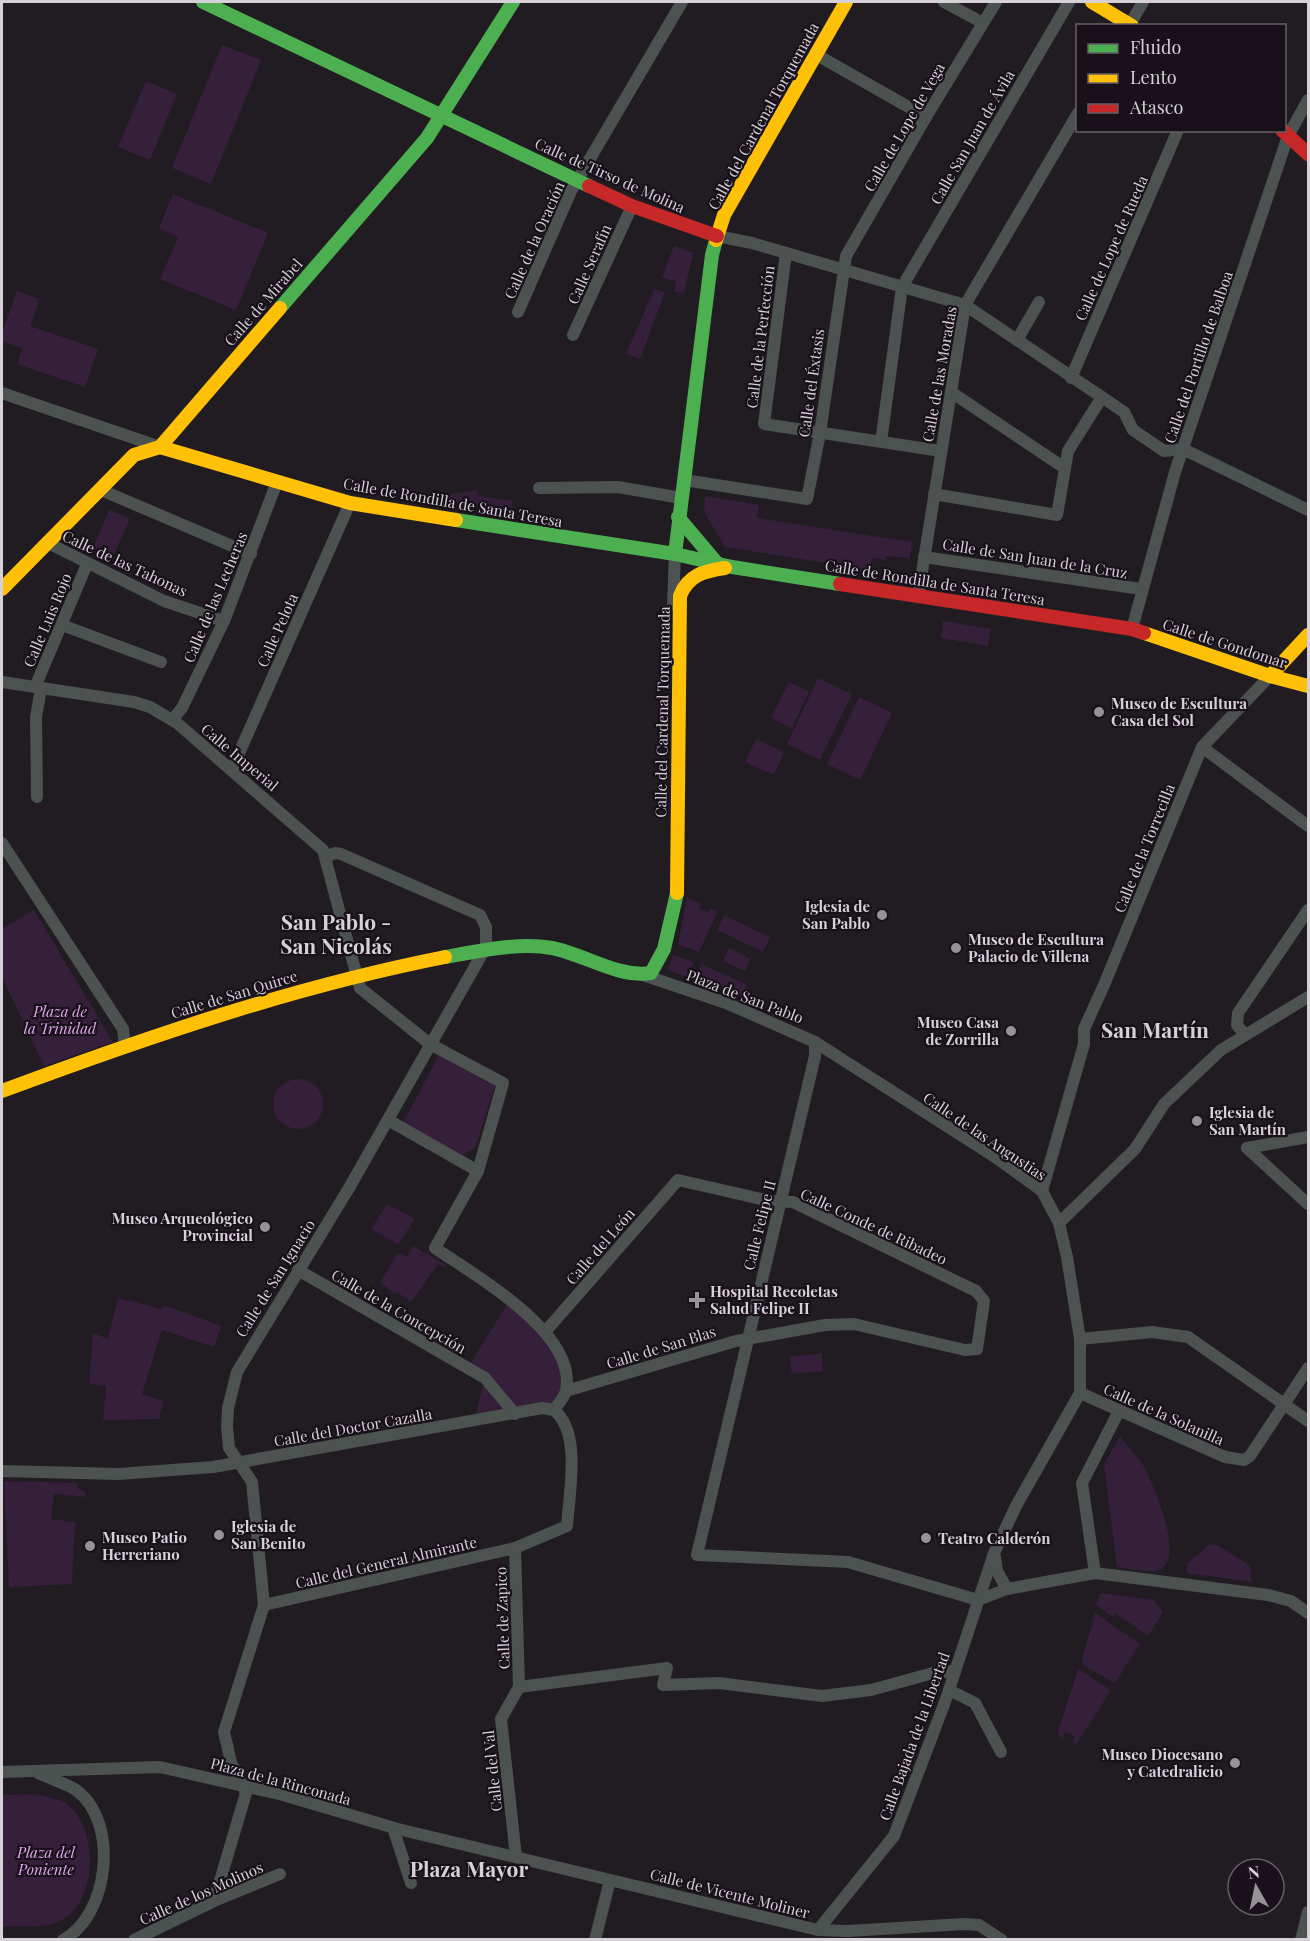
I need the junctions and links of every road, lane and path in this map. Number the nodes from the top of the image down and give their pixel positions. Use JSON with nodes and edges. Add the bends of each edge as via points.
{"nodes":[{"id":1,"x":203,"y":2,"type":"edge"},
{"id":2,"x":513,"y":2,"type":"edge"},
{"id":3,"x":682,"y":2,"type":"edge"},
{"id":4,"x":846,"y":2,"type":"edge"},
{"id":5,"x":944,"y":2,"type":"edge"},
{"id":6,"x":996,"y":2,"type":"edge"},
{"id":7,"x":1069,"y":2,"type":"edge"},
{"id":8,"x":1092,"y":2,"type":"edge"},
{"id":9,"x":1143,"y":2,"type":"edge"},
{"id":10,"x":983,"y":23,"type":"junction"},
{"id":11,"x":1129,"y":24,"type":"edge"},
{"id":12,"x":1132,"y":24,"type":"edge"},
{"id":13,"x":817,"y":55,"type":"junction"},
{"id":14,"x":1308,"y":100,"type":"edge"},
{"id":15,"x":442,"y":115,"type":"junction"},
{"id":16,"x":1076,"y":115,"type":"edge"},
{"id":17,"x":926,"y":117,"type":"junction"},
{"id":18,"x":1177,"y":132,"type":"edge"},
{"id":19,"x":1286,"y":132,"type":"edge"},
{"id":20,"x":1285,"y":133,"type":"edge"},
{"id":21,"x":1308,"y":154,"type":"edge"},
{"id":22,"x":578,"y":179,"type":"junction"},
{"id":23,"x":632,"y":206,"type":"junction"},
{"id":24,"x":717,"y":236,"type":"junction"},
{"id":25,"x":786,"y":253,"type":"junction"},
{"id":26,"x":843,"y":270,"type":"junction"},
{"id":27,"x":902,"y":287,"type":"junction"},
{"id":28,"x":1039,"y":302,"type":"dead end"},
{"id":29,"x":965,"y":305,"type":"junction"},
{"id":30,"x":518,"y":312,"type":"dead end"},
{"id":31,"x":573,"y":335,"type":"dead end"},
{"id":32,"x":1017,"y":340,"type":"junction"},
{"id":33,"x":1071,"y":378,"type":"junction"},
{"id":34,"x":951,"y":392,"type":"junction"},
{"id":35,"x":2,"y":393,"type":"edge"},
{"id":36,"x":1102,"y":397,"type":"junction"},
{"id":37,"x":820,"y":433,"type":"junction"},
{"id":38,"x":881,"y":442,"type":"junction"},
{"id":39,"x":160,"y":447,"type":"junction"},
{"id":40,"x":1183,"y":449,"type":"junction"},
{"id":41,"x":941,"y":451,"type":"junction"},
{"id":42,"x":1063,"y":467,"type":"junction"},
{"id":43,"x":684,"y":480,"type":"junction"},
{"id":44,"x":277,"y":482,"type":"junction"},
{"id":45,"x":539,"y":488,"type":"dead end"},
{"id":46,"x":101,"y":490,"type":"junction"},
{"id":47,"x":934,"y":494,"type":"junction"},
{"id":48,"x":681,"y":498,"type":"junction"},
{"id":49,"x":350,"y":503,"type":"junction"},
{"id":50,"x":1308,"y":510,"type":"edge"},
{"id":51,"x":678,"y":517,"type":"junction"},
{"id":52,"x":48,"y":543,"type":"junction"},
{"id":53,"x":251,"y":554,"type":"junction"},
{"id":54,"x":675,"y":554,"type":"junction"},
{"id":55,"x":924,"y":557,"type":"junction"},
{"id":56,"x":716,"y":562,"type":"junction"},
{"id":57,"x":87,"y":564,"type":"junction"},
{"id":58,"x":732,"y":567,"type":"junction"},
{"id":59,"x":2,"y":589,"type":"edge"},
{"id":60,"x":1141,"y":590,"type":"junction"},
{"id":61,"x":680,"y":596,"type":"junction"},
{"id":62,"x":918,"y":597,"type":"junction"},
{"id":63,"x":224,"y":621,"type":"junction"},
{"id":64,"x":62,"y":625,"type":"junction"},
{"id":65,"x":1132,"y":629,"type":"junction"},
{"id":66,"x":1308,"y":635,"type":"edge"},
{"id":67,"x":162,"y":662,"type":"dead end"},
{"id":68,"x":1270,"y":676,"type":"junction"},
{"id":69,"x":2,"y":682,"type":"edge"},
{"id":70,"x":1308,"y":686,"type":"edge"},
{"id":71,"x":40,"y":689,"type":"junction"},
{"id":72,"x":172,"y":720,"type":"junction"},
{"id":73,"x":1202,"y":747,"type":"junction"},
{"id":74,"x":232,"y":769,"type":"junction"},
{"id":75,"x":37,"y":796,"type":"dead end"},
{"id":76,"x":1308,"y":826,"type":"edge"},
{"id":77,"x":2,"y":843,"type":"edge"},
{"id":78,"x":326,"y":857,"type":"junction"},
{"id":79,"x":675,"y":867,"type":"junction"},
{"id":80,"x":1308,"y":910,"type":"edge"},
{"id":81,"x":483,"y":952,"type":"junction"},
{"id":82,"x":613,"y":966,"type":"joint"},
{"id":83,"x":649,"y":972,"type":"junction"},
{"id":84,"x":355,"y":975,"type":"junction"},
{"id":85,"x":1308,"y":997,"type":"edge"},
{"id":86,"x":1245,"y":1035,"type":"junction"},
{"id":87,"x":815,"y":1042,"type":"junction"},
{"id":88,"x":430,"y":1044,"type":"junction"},
{"id":89,"x":125,"y":1045,"type":"junction"},
{"id":90,"x":2,"y":1091,"type":"edge"},
{"id":91,"x":388,"y":1120,"type":"junction"},
{"id":92,"x":1308,"y":1137,"type":"edge"},
{"id":93,"x":478,"y":1171,"type":"junction"},
{"id":94,"x":678,"y":1180,"type":"joint"},
{"id":95,"x":1042,"y":1191,"type":"junction"},
{"id":96,"x":781,"y":1201,"type":"junction"},
{"id":97,"x":1308,"y":1204,"type":"edge"},
{"id":98,"x":1059,"y":1223,"type":"junction"},
{"id":99,"x":298,"y":1270,"type":"junction"},
{"id":100,"x":545,"y":1332,"type":"junction"},
{"id":101,"x":747,"y":1338,"type":"junction"},
{"id":102,"x":1080,"y":1339,"type":"junction"},
{"id":103,"x":977,"y":1349,"type":"joint"},
{"id":104,"x":1308,"y":1368,"type":"edge"},
{"id":105,"x":566,"y":1391,"type":"junction"},
{"id":106,"x":1080,"y":1393,"type":"junction"},
{"id":107,"x":1285,"y":1404,"type":"junction"},
{"id":108,"x":554,"y":1410,"type":"junction"},
{"id":109,"x":1119,"y":1411,"type":"junction"},
{"id":110,"x":515,"y":1413,"type":"junction"},
{"id":111,"x":1308,"y":1421,"type":"edge"},
{"id":112,"x":238,"y":1462,"type":"junction"},
{"id":113,"x":2,"y":1471,"type":"edge"},
{"id":114,"x":514,"y":1548,"type":"junction"},
{"id":115,"x":994,"y":1553,"type":"junction"},
{"id":116,"x":1095,"y":1573,"type":"junction"},
{"id":117,"x":1007,"y":1589,"type":"junction"},
{"id":118,"x":978,"y":1600,"type":"junction"},
{"id":119,"x":264,"y":1605,"type":"junction"},
{"id":120,"x":1308,"y":1613,"type":"edge"},
{"id":121,"x":954,"y":1671,"type":"junction"},
{"id":122,"x":519,"y":1687,"type":"junction"},
{"id":123,"x":950,"y":1690,"type":"junction"},
{"id":124,"x":1001,"y":1752,"type":"dead end"},
{"id":125,"x":2,"y":1772,"type":"edge"},
{"id":126,"x":34,"y":1772,"type":"junction"},
{"id":127,"x":245,"y":1786,"type":"junction"},
{"id":128,"x":393,"y":1827,"type":"junction"},
{"id":129,"x":516,"y":1857,"type":"junction"},
{"id":130,"x":280,"y":1874,"type":"dead end"},
{"id":131,"x":610,"y":1880,"type":"junction"},
{"id":132,"x":411,"y":1883,"type":"dead end"},
{"id":133,"x":214,"y":1901,"type":"junction"},
{"id":134,"x":1308,"y":1912,"type":"edge"},
{"id":135,"x":818,"y":1930,"type":"junction"},
{"id":136,"x":1002,"y":1939,"type":"edge"},
{"id":137,"x":63,"y":1940,"type":"edge"},
{"id":138,"x":134,"y":1940,"type":"edge"},
{"id":139,"x":595,"y":1940,"type":"edge"},
{"id":140,"x":1301,"y":1940,"type":"edge"}],
"edges":[{"from":1,"to":15,"type":"main road","name":"Calle de Tirso de Molina"},
{"from":2,"to":15,"type":"main road","name":"Calle de Mirabel"},
{"from":3,"to":22,"type":"street","name":"Calle de la Oración"},
{"from":4,"to":13,"type":"main road","name":"Calle del Cardenal Torquemada"},
{"from":5,"to":10,"type":"street"},
{"from":6,"to":10,"type":"street","name":"Calle de Lope de Vega"},
{"from":7,"to":27,"type":"street","name":"Calle San Juan de Ávila"},
{"from":8,"to":11,"type":"main road"},
{"from":9,"to":12,"type":"street"},
{"from":10,"to":17,"type":"street","name":"Calle de Lope de Vega"},
{"from":13,"to":17,"type":"street"},
{"from":13,"to":24,"type":"main road","name":"Calle del Cardenal Torquemada","via":[[724,216]]},
{"from":14,"to":19,"type":"street","name":"Calle del Portillo de Balboa"},
{"from":15,"to":22,"type":"main road","name":"Calle de Tirso de Molina"},
{"from":15,"to":39,"type":"main road","name":"Calle de Mirabel","via":[[427,138]]},
{"from":16,"to":29,"type":"street","name":"Calle de las Moradas"},
{"from":17,"to":26,"type":"street","name":"Calle de Lope de Vega","via":[[846,256]]},
{"from":18,"to":33,"type":"street","name":"Calle de Lope de Rueda"},
{"from":20,"to":21,"type":"main road"},
{"from":20,"to":40,"type":"street","name":"Calle del Portillo de Balboa"},
{"from":22,"to":23,"type":"main road","name":"Calle de Tirso de Molina"},
{"from":22,"to":30,"type":"street","name":"Calle de la Oración"},
{"from":23,"to":24,"type":"main road","name":"Calle de Tirso de Molina"},
{"from":23,"to":31,"type":"street","name":"Calle Serafín"},
{"from":24,"to":25,"type":"street","name":"Calle de Tirso de Molina"},
{"from":24,"to":43,"type":"main road","name":"Calle del Cardenal Torquemada"},
{"from":25,"to":26,"type":"street","name":"Calle de Tirso de Molina"},
{"from":25,"to":37,"type":"street","name":"Calle de la Perfección","via":[[764,424]]},
{"from":26,"to":27,"type":"street","name":"Calle de Tirso de Molina"},
{"from":26,"to":37,"type":"street","name":"Calle del Éxtasis"},
{"from":27,"to":29,"type":"street","name":"Calle de Tirso de Molina"},
{"from":27,"to":38,"type":"street"},
{"from":28,"to":32,"type":"street"},
{"from":29,"to":32,"type":"street","name":"Calle de Tirso de Molina"},
{"from":29,"to":34,"type":"street","name":"Calle de las Moradas"},
{"from":32,"to":33,"type":"street","name":"Calle de Tirso de Molina"},
{"from":33,"to":36,"type":"street","name":"Calle de Tirso de Molina"},
{"from":34,"to":41,"type":"street","name":"Calle de las Moradas"},
{"from":34,"to":42,"type":"street"},
{"from":35,"to":39,"type":"street","name":"Calle de Rondilla de Santa Teresa"},
{"from":36,"to":40,"type":"street","name":"Calle de Tirso de Molina","via":[[1124,412],[1133,430],[1164,451]]},
{"from":36,"to":42,"type":"street","via":[[1068,451]]},
{"from":37,"to":38,"type":"street"},
{"from":37,"to":43,"type":"street","name":"Calle del Éxtasis","via":[[807,499]]},
{"from":38,"to":41,"type":"street"},
{"from":39,"to":44,"type":"main road","name":"Calle de Rondilla de Santa Teresa"},
{"from":39,"to":46,"type":"main road","name":"Calle de Mirabel","via":[[134,455]]},
{"from":40,"to":50,"type":"street","name":"Calle de Tirso de Molina"},
{"from":40,"to":60,"type":"street","name":"Calle del Portillo de Balboa"},
{"from":41,"to":47,"type":"street","name":"Calle de las Moradas"},
{"from":42,"to":47,"type":"street","via":[[1057,515]]},
{"from":43,"to":48,"type":"main road","name":"Calle del Cardenal Torquemada"},
{"from":44,"to":49,"type":"main road","name":"Calle de Rondilla de Santa Teresa"},
{"from":44,"to":53,"type":"street","name":"Calle de las Lecheras"},
{"from":45,"to":48,"type":"street","via":[[618,487]]},
{"from":46,"to":52,"type":"main road","name":"Calle de Mirabel"},
{"from":46,"to":53,"type":"street"},
{"from":47,"to":55,"type":"street","name":"Calle de las Moradas"},
{"from":48,"to":51,"type":"main road","name":"Calle del Cardenal Torquemada"},
{"from":49,"to":54,"type":"main road","name":"Calle de Rondilla de Santa Teresa"},
{"from":49,"to":74,"type":"street","name":"Calle Pelota"},
{"from":51,"to":54,"type":"main road","name":"Calle del Cardenal Torquemada"},
{"from":51,"to":56,"type":"main road"},
{"from":52,"to":57,"type":"street","name":"Calle de las Tahonas"},
{"from":52,"to":59,"type":"main road","name":"Calle de Mirabel"},
{"from":53,"to":63,"type":"street","name":"Calle de las Lecheras"},
{"from":54,"to":56,"type":"main road","name":"Calle de Rondilla de Santa Teresa"},
{"from":54,"to":61,"type":"street","name":"Calle del Cardenal Torquemada"},
{"from":54,"to":79,"type":"street","name":"Calle del Cardenal Torquemada"},
{"from":55,"to":60,"type":"street","name":"Calle de San Juan de la Cruz"},
{"from":55,"to":62,"type":"street","name":"Calle de las Moradas"},
{"from":56,"to":58,"type":"main road","name":"Calle de Rondilla de Santa Teresa"},
{"from":57,"to":63,"type":"street","name":"Calle de las Tahonas","via":[[164,601]]},
{"from":57,"to":64,"type":"street","name":"Calle Luis Rojo"},
{"from":58,"to":61,"type":"main road","name":"Calle de Rondilla de Santa Teresa","via":[[698,573],[685,582]]},
{"from":58,"to":62,"type":"main road","name":"Calle de Rondilla de Santa Teresa"},
{"from":60,"to":65,"type":"street","name":"Calle del Portillo de Balboa"},
{"from":61,"to":79,"type":"main road","name":"Calle del Cardenal Torquemada"},
{"from":62,"to":65,"type":"main road","name":"Calle de Rondilla de Santa Teresa"},
{"from":63,"to":72,"type":"street","name":"Calle de las Lecheras","via":[[182,708]]},
{"from":64,"to":67,"type":"street"},
{"from":64,"to":71,"type":"street","name":"Calle Luis Rojo","via":[[38,680]]},
{"from":65,"to":68,"type":"main road","name":"Calle de Gondomar"},
{"from":66,"to":68,"type":"main road"},
{"from":68,"to":70,"type":"main road","name":"Calle de Gondomar"},
{"from":68,"to":73,"type":"street","name":"Calle de la Torrecilla"},
{"from":69,"to":71,"type":"street","name":"Calle Imperial"},
{"from":71,"to":72,"type":"street","name":"Calle Imperial","via":[[134,702]]},
{"from":71,"to":75,"type":"street","name":"Calle Luis Rojo","via":[[36,717]]},
{"from":72,"to":74,"type":"street","name":"Calle Imperial"},
{"from":73,"to":76,"type":"street"},
{"from":73,"to":95,"type":"street","name":"Calle de la Torrecilla","via":[[1083,1029],[1084,1044]]},
{"from":74,"to":78,"type":"street","name":"Calle Imperial","via":[[319,844]]},
{"from":77,"to":89,"type":"street","via":[[123,1029]]},
{"from":78,"to":81,"type":"street","via":[[341,854],[480,915],[487,937]]},
{"from":78,"to":84,"type":"street","name":"Calle Imperial"},
{"from":79,"to":83,"type":"main road","via":[[674,918]]},
{"from":80,"to":86,"type":"street","via":[[1238,1013],[1237,1025]]},
{"from":81,"to":82,"type":"main road","name":"Calle de San Quirce","via":[[543,946]]},
{"from":81,"to":84,"type":"main road","name":"Calle de San Quirce"},
{"from":81,"to":88,"type":"street"},
{"from":82,"to":83,"type":"main road","name":"Plaza de San Pablo"},
{"from":83,"to":87,"type":"street","name":"Plaza de San Pablo","via":[[662,982],[726,1003]]},
{"from":84,"to":88,"type":"street","via":[[366,993]]},
{"from":84,"to":89,"type":"main road","name":"Calle de San Quirce"},
{"from":85,"to":86,"type":"street"},
{"from":86,"to":98,"type":"street","via":[[1221,1050],[1164,1104],[1135,1149]]},
{"from":87,"to":95,"type":"street","name":"Calle de las Angustias"},
{"from":87,"to":96,"type":"street","name":"Calle Felipe II"},
{"from":88,"to":91,"type":"street","name":"Calle de San Ignacio"},
{"from":88,"to":93,"type":"street","via":[[503,1083]]},
{"from":89,"to":90,"type":"main road","name":"Calle de San Quirce"},
{"from":91,"to":93,"type":"street"},
{"from":91,"to":99,"type":"street","name":"Calle de San Ignacio"},
{"from":92,"to":97,"type":"street","via":[[1247,1148]]},
{"from":93,"to":100,"type":"street","via":[[435,1248],[529,1312]]},
{"from":94,"to":96,"type":"street","name":"Calle Conde de Ribadeo"},
{"from":94,"to":100,"type":"street","name":"Calle del León"},
{"from":95,"to":98,"type":"street","name":"Calle de las Angustias"},
{"from":96,"to":101,"type":"street","name":"Calle Felipe II"},
{"from":96,"to":103,"type":"street","name":"Calle Conde de Ribadeo","via":[[804,1208],[976,1291],[984,1301]]},
{"from":98,"to":102,"type":"street","name":"Calle de las Angustias"},
{"from":99,"to":110,"type":"street","name":"Calle de la Concepción","via":[[485,1378]]},
{"from":99,"to":112,"type":"street","name":"Calle de San Ignacio","via":[[237,1372],[226,1427],[230,1448]]},
{"from":100,"to":105,"type":"street","via":[[561,1358]]},
{"from":101,"to":103,"type":"street","name":"Calle de San Blas","via":[[854,1324],[965,1350]]},
{"from":101,"to":105,"type":"street","name":"Calle de San Blas"},
{"from":101,"to":118,"type":"street","name":"Calle Felipe II","via":[[697,1555],[848,1562]]},
{"from":102,"to":106,"type":"street","name":"Calle de las Angustias"},
{"from":102,"to":107,"type":"street","via":[[1152,1332],[1188,1337]]},
{"from":104,"to":107,"type":"street"},
{"from":105,"to":108,"type":"street"},
{"from":106,"to":109,"type":"street","name":"Calle de la Solanilla"},
{"from":106,"to":115,"type":"street","name":"Calle de las Angustias"},
{"from":107,"to":109,"type":"street","name":"Calle de la Solanilla","via":[[1250,1456],[1237,1460]]},
{"from":107,"to":111,"type":"street"},
{"from":108,"to":110,"type":"street","name":"Calle del Doctor Cazalla"},
{"from":108,"to":114,"type":"street","name":"Calle del General Almirante","via":[[562,1416],[572,1450],[567,1526]]},
{"from":109,"to":116,"type":"street","via":[[1082,1483]]},
{"from":110,"to":112,"type":"street","name":"Calle del Doctor Cazalla"},
{"from":112,"to":113,"type":"street","name":"Calle del Doctor Cazalla","via":[[118,1474]]},
{"from":112,"to":119,"type":"street","name":"Calle de San Ignacio","via":[[252,1482]]},
{"from":114,"to":119,"type":"street","name":"Calle del General Almirante"},
{"from":114,"to":122,"type":"street","name":"Calle de Zapico"},
{"from":115,"to":117,"type":"street","via":[[997,1571]]},
{"from":115,"to":118,"type":"street","name":"Calle de las Angustias"},
{"from":116,"to":117,"type":"street"},
{"from":116,"to":120,"type":"street","via":[[1268,1595],[1291,1601]]},
{"from":117,"to":118,"type":"street"},
{"from":118,"to":121,"type":"street","name":"Calle Bajada de la Libertad"},
{"from":119,"to":127,"type":"street","via":[[224,1732],[231,1762]]},
{"from":121,"to":122,"type":"street","via":[[871,1690],[822,1696],[719,1683],[663,1685],[667,1668]]},
{"from":121,"to":123,"type":"street","name":"Calle Bajada de la Libertad"},
{"from":122,"to":129,"type":"street","name":"Calle del Val","via":[[501,1719]]},
{"from":123,"to":124,"type":"street","via":[[975,1703]]},
{"from":123,"to":135,"type":"street","name":"Calle Bajada de la Libertad","via":[[894,1836]]},
{"from":125,"to":126,"type":"street"},
{"from":126,"to":127,"type":"street","name":"Plaza de la Rinconada","via":[[160,1767]]},
{"from":126,"to":137,"type":"street","via":[[76,1790],[95,1817],[101,1836],[104,1861],[96,1900],[86,1922]]},
{"from":127,"to":128,"type":"street","name":"Plaza de la Rinconada"},
{"from":127,"to":133,"type":"street"},
{"from":128,"to":129,"type":"street","name":"Plaza de la Rinconada"},
{"from":128,"to":132,"type":"street"},
{"from":129,"to":131,"type":"street","name":"Calle de Vicente Moliner"},
{"from":130,"to":133,"type":"street","name":"Calle de los Molinos"},
{"from":131,"to":135,"type":"street","name":"Calle de Vicente Moliner"},
{"from":131,"to":139,"type":"street"},
{"from":133,"to":138,"type":"street","name":"Calle de los Molinos"},
{"from":134,"to":140,"type":"street"},
{"from":135,"to":136,"type":"street","name":"Calle de Vicente Moliner","via":[[964,1924],[979,1925]]}]}
